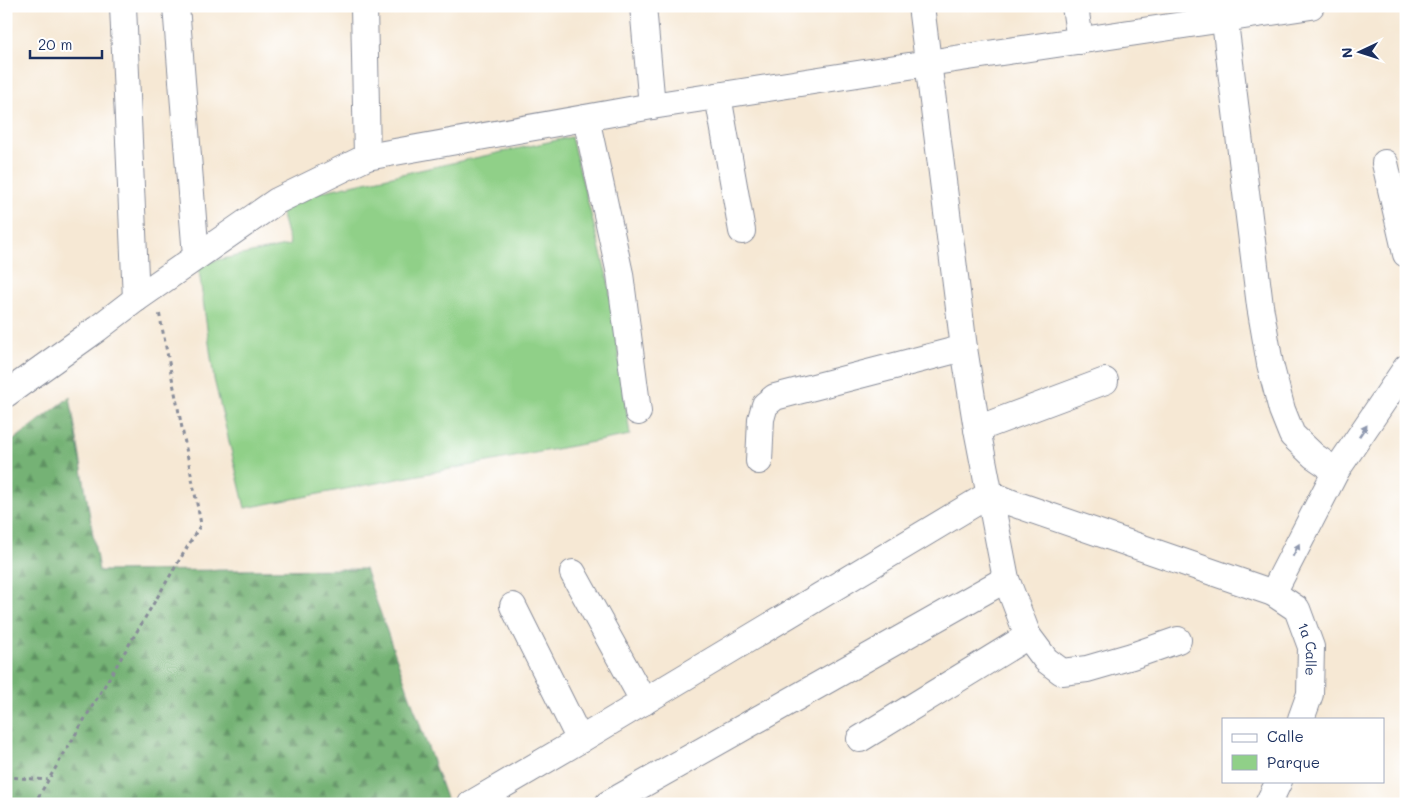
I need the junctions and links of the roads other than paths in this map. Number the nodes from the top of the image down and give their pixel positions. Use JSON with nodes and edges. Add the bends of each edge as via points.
{"nodes":[{"id":1,"x":123,"y":6,"type":"edge"},
{"id":2,"x":176,"y":6,"type":"edge"},
{"id":3,"x":364,"y":6,"type":"edge"},
{"id":4,"x":643,"y":6,"type":"edge"},
{"id":5,"x":920,"y":6,"type":"edge"},
{"id":6,"x":1076,"y":6,"type":"edge"},
{"id":7,"x":1311,"y":6,"type":"edge"},
{"id":8,"x":1224,"y":12,"type":"edge"},
{"id":9,"x":1080,"y":41,"type":"junction"},
{"id":10,"x":928,"y":63,"type":"junction"},
{"id":11,"x":718,"y":96,"type":"junction"},
{"id":12,"x":652,"y":106,"type":"junction"},
{"id":13,"x":586,"y":118,"type":"junction"},
{"id":14,"x":367,"y":157,"type":"junction"},
{"id":15,"x":1386,"y":163,"type":"dead end"},
{"id":16,"x":742,"y":231,"type":"dead end"},
{"id":17,"x":1406,"y":254,"type":"edge"},
{"id":18,"x":196,"y":256,"type":"junction"},
{"id":19,"x":144,"y":293,"type":"junction"},
{"id":20,"x":964,"y":348,"type":"junction"},
{"id":21,"x":1406,"y":368,"type":"edge"},
{"id":22,"x":1106,"y":381,"type":"dead end"},
{"id":23,"x":6,"y":394,"type":"edge"},
{"id":24,"x":638,"y":412,"type":"dead end"},
{"id":25,"x":977,"y":429,"type":"junction"},
{"id":26,"x":759,"y":461,"type":"dead end"},
{"id":27,"x":1336,"y":471,"type":"junction"},
{"id":28,"x":990,"y":494,"type":"junction"},
{"id":29,"x":573,"y":573,"type":"dead end"},
{"id":30,"x":1006,"y":579,"type":"junction"},
{"id":31,"x":1273,"y":593,"type":"junction"},
{"id":32,"x":513,"y":606,"type":"dead end"},
{"id":33,"x":1028,"y":636,"type":"junction"},
{"id":34,"x":1178,"y":640,"type":"dead end"},
{"id":35,"x":644,"y":702,"type":"junction"},
{"id":36,"x":1301,"y":718,"type":"edge"},
{"id":37,"x":860,"y":739,"type":"dead end"},
{"id":38,"x":580,"y":740,"type":"junction"},
{"id":39,"x":1278,"y":782,"type":"edge"},
{"id":40,"x":471,"y":804,"type":"edge"},
{"id":41,"x":608,"y":804,"type":"edge"},
{"id":42,"x":1268,"y":804,"type":"edge"}],
"edges":[{"from":1,"to":19,"type":"street"},
{"from":2,"to":18,"type":"street"},
{"from":3,"to":14,"type":"street"},
{"from":4,"to":12,"type":"street"},
{"from":5,"to":10,"type":"street"},
{"from":6,"to":9,"type":"street"},
{"from":7,"to":8,"type":"street"},
{"from":8,"to":9,"type":"street"},
{"from":8,"to":27,"type":"street","via":[[1270,364],[1292,435]]},
{"from":9,"to":10,"type":"street"},
{"from":10,"to":11,"type":"street"},
{"from":10,"to":20,"type":"street"},
{"from":11,"to":12,"type":"street"},
{"from":11,"to":16,"type":"street"},
{"from":12,"to":13,"type":"street"},
{"from":13,"to":14,"type":"street"},
{"from":13,"to":24,"type":"street","via":[[620,274]]},
{"from":14,"to":18,"type":"street","via":[[278,201]]},
{"from":15,"to":17,"type":"street"},
{"from":18,"to":19,"type":"street"},
{"from":19,"to":23,"type":"street"},
{"from":20,"to":25,"type":"street"},
{"from":20,"to":26,"type":"street","via":[[774,397],[765,405],[761,419]]},
{"from":27,"to":21,"type":"street","one_way":true},
{"from":22,"to":25,"type":"street"},
{"from":25,"to":28,"type":"street"},
{"from":31,"to":27,"type":"street","one_way":true},
{"from":28,"to":30,"type":"street"},
{"from":28,"to":31,"type":"street","name":"1a Calle"},
{"from":28,"to":35,"type":"street"},
{"from":29,"to":35,"type":"street"},
{"from":30,"to":33,"type":"street"},
{"from":30,"to":41,"type":"street"},
{"from":31,"to":36,"type":"street","name":"1a Calle","via":[[1297,609],[1311,647],[1310,694]]},
{"from":32,"to":38,"type":"street"},
{"from":33,"to":34,"type":"street","via":[[1046,660],[1062,672],[1087,669]]},
{"from":33,"to":37,"type":"street"},
{"from":35,"to":38,"type":"street"},
{"from":38,"to":40,"type":"street"},
{"from":39,"to":42,"type":"street"}]}
